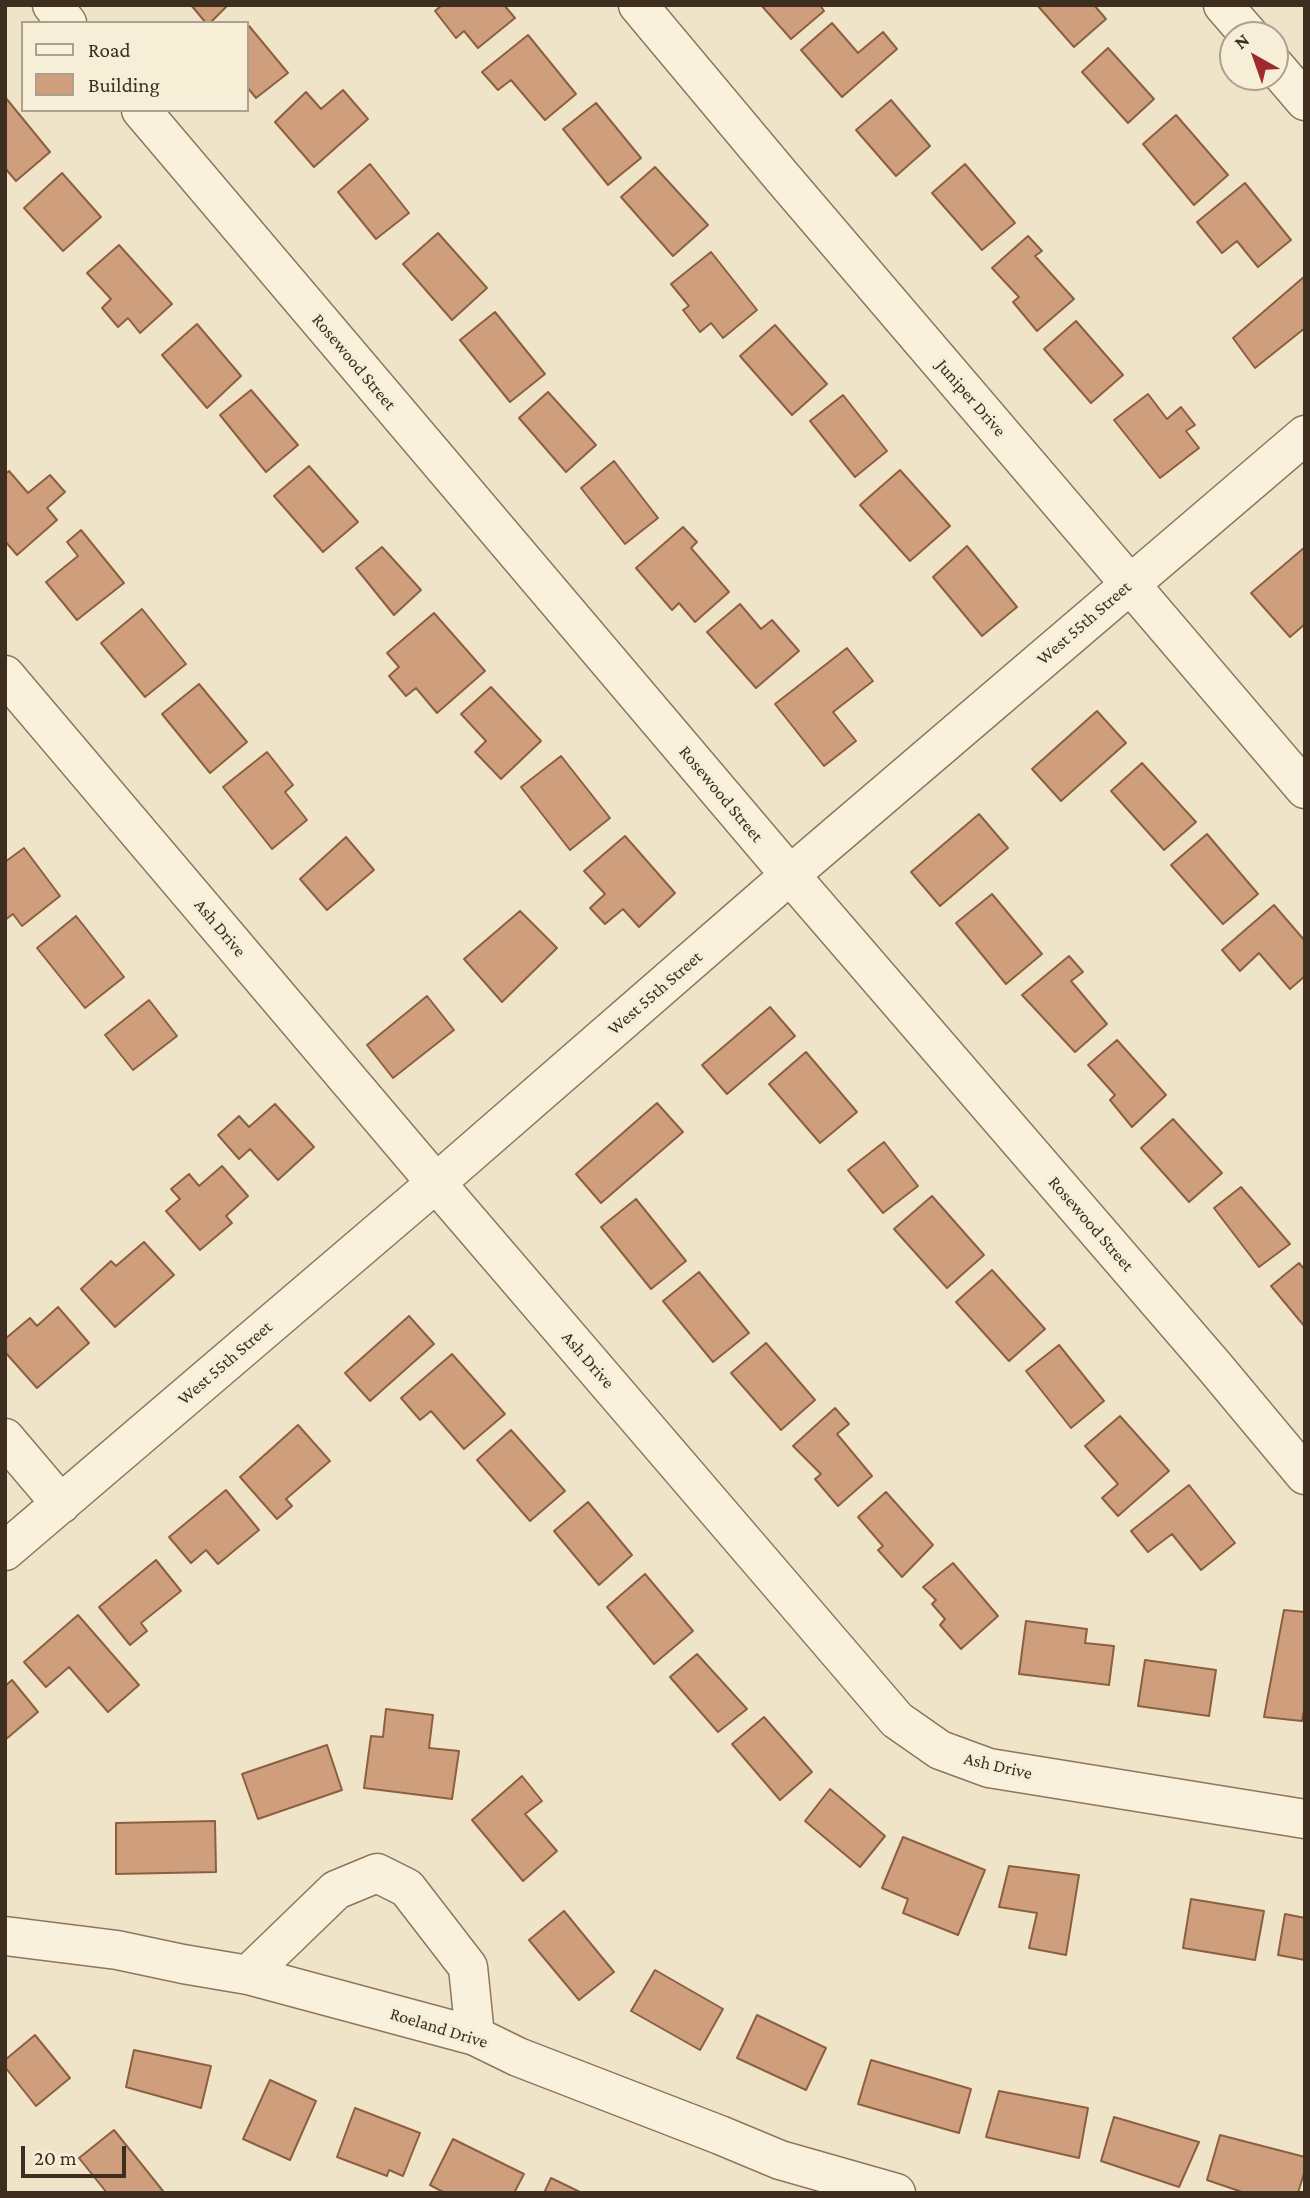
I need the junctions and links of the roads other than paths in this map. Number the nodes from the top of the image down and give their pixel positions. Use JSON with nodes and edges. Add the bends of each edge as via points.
{"nodes":[{"id":1,"x":52,"y":5,"type":"edge"},
{"id":2,"x":638,"y":5,"type":"edge"},
{"id":3,"x":1223,"y":5,"type":"edge"},
{"id":4,"x":65,"y":21,"type":"edge"},
{"id":5,"x":1236,"y":21,"type":"edge"},
{"id":6,"x":1289,"y":82,"type":"edge"},
{"id":7,"x":1305,"y":101,"type":"edge"},
{"id":8,"x":143,"y":112,"type":"edge"},
{"id":9,"x":1305,"y":435,"type":"edge"},
{"id":10,"x":1130,"y":584,"type":"junction"},
{"id":11,"x":5,"y":675,"type":"edge"},
{"id":12,"x":1305,"y":789,"type":"edge"},
{"id":13,"x":790,"y":875,"type":"junction"},
{"id":14,"x":436,"y":1183,"type":"junction"},
{"id":15,"x":5,"y":1438,"type":"edge"},
{"id":16,"x":1305,"y":1475,"type":"edge"},
{"id":17,"x":61,"y":1504,"type":"junction"},
{"id":18,"x":5,"y":1551,"type":"edge"},
{"id":19,"x":1305,"y":1819,"type":"edge"},
{"id":20,"x":5,"y":1936,"type":"edge"},
{"id":21,"x":248,"y":1975,"type":"junction"},
{"id":22,"x":475,"y":2035,"type":"junction"},
{"id":23,"x":788,"y":2177,"type":"edge"},
{"id":24,"x":896,"y":2193,"type":"edge"}],
"edges":[{"from":1,"to":4,"type":"street"},
{"from":2,"to":10,"type":"street","name":"Juniper Drive"},
{"from":3,"to":5,"type":"street"},
{"from":6,"to":7,"type":"street"},
{"from":8,"to":13,"type":"street","name":"Rosewood Street"},
{"from":9,"to":10,"type":"street","name":"West 55th Street"},
{"from":10,"to":12,"type":"street","name":"Juniper Drive"},
{"from":10,"to":13,"type":"street","name":"West 55th Street"},
{"from":11,"to":14,"type":"street","name":"Ash Drive"},
{"from":13,"to":14,"type":"street","name":"West 55th Street"},
{"from":13,"to":16,"type":"street","name":"Rosewood Street"},
{"from":14,"to":17,"type":"street","name":"West 55th Street"},
{"from":14,"to":19,"type":"street","name":"Ash Drive","via":[[897,1720],[940,1751],[989,1768]]},
{"from":15,"to":17,"type":"street"},
{"from":17,"to":18,"type":"street","name":"West 55th Street"},
{"from":20,"to":21,"type":"street","name":"Roeland Drive","via":[[117,1950]]},
{"from":21,"to":22,"type":"street","name":"Roeland Drive"},
{"from":21,"to":22,"type":"street","via":[[336,1890],[377,1873],[407,1888],[468,1967]]},
{"from":22,"to":23,"type":"street","name":"Roeland Drive","via":[[518,2057],[720,2135]]},
{"from":23,"to":24,"type":"street","name":"Roeland Drive"}]}
